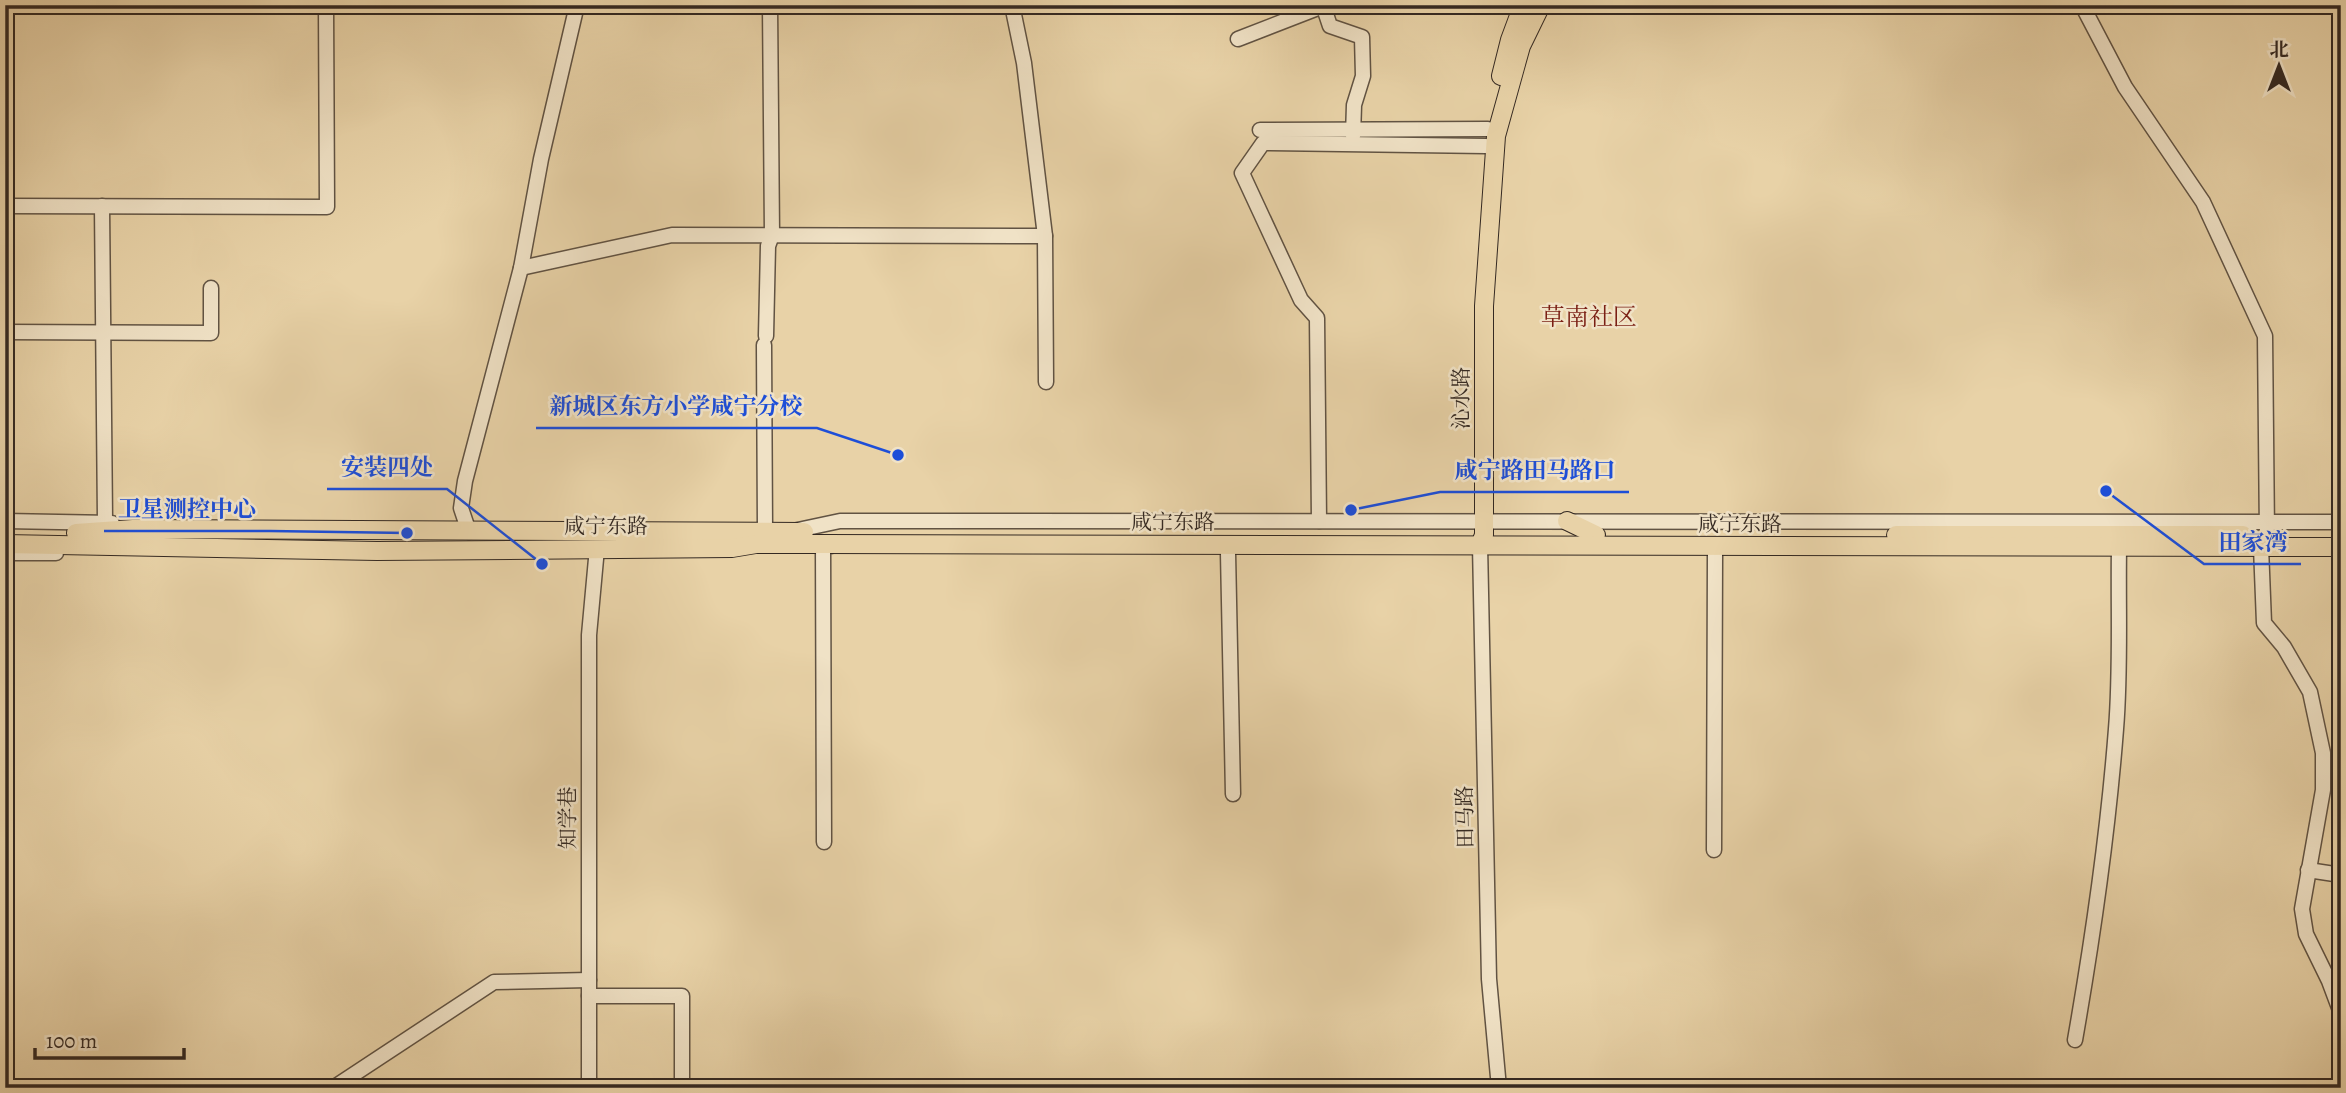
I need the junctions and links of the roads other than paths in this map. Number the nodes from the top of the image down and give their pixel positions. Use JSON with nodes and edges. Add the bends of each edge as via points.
{"nodes":[{"id":1,"x":326,"y":5,"type":"edge"},
{"id":2,"x":577,"y":5,"type":"edge"},
{"id":3,"x":771,"y":5,"type":"edge"},
{"id":4,"x":1012,"y":5,"type":"edge"},
{"id":5,"x":1523,"y":5,"type":"edge"},
{"id":6,"x":1541,"y":5,"type":"edge"},
{"id":7,"x":2082,"y":5,"type":"edge"},
{"id":8,"x":1323,"y":6,"type":"edge"},
{"id":9,"x":1238,"y":39,"type":"dead end"},
{"id":10,"x":1353,"y":137,"type":"junction"},
{"id":11,"x":1487,"y":137,"type":"junction"},
{"id":12,"x":5,"y":206,"type":"edge"},
{"id":13,"x":102,"y":206,"type":"junction"},
{"id":14,"x":772,"y":235,"type":"junction"},
{"id":15,"x":1045,"y":236,"type":"junction"},
{"id":16,"x":521,"y":268,"type":"junction"},
{"id":17,"x":211,"y":288,"type":"dead end"},
{"id":18,"x":5,"y":332,"type":"edge"},
{"id":19,"x":103,"y":332,"type":"junction"},
{"id":20,"x":1046,"y":382,"type":"dead end"},
{"id":21,"x":5,"y":521,"type":"edge"},
{"id":22,"x":105,"y":521,"type":"junction"},
{"id":23,"x":1319,"y":521,"type":"junction"},
{"id":24,"x":1567,"y":521,"type":"junction"},
{"id":25,"x":2341,"y":522,"type":"edge"},
{"id":26,"x":469,"y":532,"type":"junction"},
{"id":27,"x":765,"y":532,"type":"junction"},
{"id":28,"x":788,"y":532,"type":"junction"},
{"id":29,"x":5,"y":533,"type":"edge"},
{"id":30,"x":1479,"y":535,"type":"junction"},
{"id":31,"x":1596,"y":535,"type":"junction"},
{"id":32,"x":2341,"y":535,"type":"edge"},
{"id":33,"x":133,"y":538,"type":"junction"},
{"id":34,"x":2264,"y":540,"type":"junction"},
{"id":35,"x":5,"y":544,"type":"edge"},
{"id":36,"x":823,"y":544,"type":"junction"},
{"id":37,"x":2341,"y":547,"type":"edge"},
{"id":38,"x":597,"y":548,"type":"junction"},
{"id":39,"x":2119,"y":551,"type":"junction"},
{"id":40,"x":5,"y":553,"type":"edge"},
{"id":41,"x":1228,"y":553,"type":"junction"},
{"id":42,"x":1715,"y":554,"type":"junction"},
{"id":43,"x":2341,"y":555,"type":"edge"},
{"id":44,"x":1233,"y":794,"type":"dead end"},
{"id":45,"x":824,"y":842,"type":"dead end"},
{"id":46,"x":1714,"y":850,"type":"dead end"},
{"id":47,"x":2308,"y":870,"type":"junction"},
{"id":48,"x":2341,"y":875,"type":"edge"},
{"id":49,"x":589,"y":980,"type":"junction"},
{"id":50,"x":589,"y":996,"type":"junction"},
{"id":51,"x":2341,"y":1013,"type":"edge"},
{"id":52,"x":2075,"y":1040,"type":"dead end"},
{"id":53,"x":333,"y":1088,"type":"edge"},
{"id":54,"x":589,"y":1088,"type":"edge"},
{"id":55,"x":682,"y":1088,"type":"edge"},
{"id":56,"x":1499,"y":1088,"type":"edge"}],
"edges":[{"from":1,"to":13,"type":"street","via":[[327,207]]},
{"from":2,"to":16,"type":"street"},
{"from":3,"to":14,"type":"street"},
{"from":4,"to":15,"type":"street","via":[[1024,63]]},
{"from":5,"to":11,"type":"main road","name":"沁水路"},
{"from":6,"to":30,"type":"main road","name":"沁水路","via":[[1521,46],[1496,136],[1484,306]]},
{"from":7,"to":34,"type":"street","via":[[2125,87],[2203,202],[2265,336]]},
{"from":8,"to":9,"type":"street"},
{"from":8,"to":10,"type":"street","via":[[1330,26],[1362,37],[1363,76],[1354,105]]},
{"from":10,"to":11,"type":"street"},
{"from":10,"to":23,"type":"street","via":[[1262,136],[1242,173],[1301,300],[1317,318]]},
{"from":11,"to":30,"type":"main road","name":"沁水路","via":[[1474,304]]},
{"from":12,"to":13,"type":"street"},
{"from":13,"to":19,"type":"street"},
{"from":14,"to":15,"type":"street"},
{"from":14,"to":16,"type":"street","via":[[672,235]]},
{"from":14,"to":27,"type":"street","via":[[765,340]]},
{"from":15,"to":20,"type":"street"},
{"from":16,"to":26,"type":"street","via":[[465,481],[461,508]]},
{"from":17,"to":19,"type":"street","via":[[211,333]]},
{"from":18,"to":19,"type":"street"},
{"from":19,"to":22,"type":"street"},
{"from":21,"to":22,"type":"street"},
{"from":22,"to":33,"type":"street"},
{"from":23,"to":28,"type":"street","via":[[840,521]]},
{"from":23,"to":30,"type":"street"},
{"from":24,"to":30,"type":"street"},
{"from":24,"to":31,"type":"main road"},
{"from":24,"to":34,"type":"street"},
{"from":25,"to":34,"type":"street"},
{"from":26,"to":27,"type":"main road","name":"咸宁东路"},
{"from":26,"to":33,"type":"main road","name":"咸宁东路"},
{"from":27,"to":28,"type":"main road","name":"咸宁东路"},
{"from":28,"to":30,"type":"main road","name":"咸宁东路"},
{"from":29,"to":33,"type":"main road","name":"咸宁东路","via":[[98,533]]},
{"from":30,"to":31,"type":"main road","name":"咸宁东路"},
{"from":30,"to":36,"type":"main road","name":"咸宁东路"},
{"from":30,"to":39,"type":"main road","name":"咸宁东路"},
{"from":30,"to":41,"type":"street"},
{"from":30,"to":42,"type":"street"},
{"from":30,"to":56,"type":"street","name":"田马路","via":[[1489,979]]},
{"from":31,"to":34,"type":"main road","name":"咸宁东路"},
{"from":32,"to":34,"type":"main road","name":"咸宁东路"},
{"from":33,"to":35,"type":"main road","name":"咸宁东路"},
{"from":33,"to":38,"type":"main road","name":"咸宁东路","via":[[377,551]]},
{"from":33,"to":40,"type":"street","via":[[98,554]]},
{"from":34,"to":37,"type":"main road","name":"咸宁东路"},
{"from":34,"to":39,"type":"main road","name":"咸宁东路"},
{"from":34,"to":43,"type":"street"},
{"from":34,"to":47,"type":"street","via":[[2264,623],[2310,691],[2323,753],[2323,790]]},
{"from":36,"to":38,"type":"main road","name":"咸宁东路"},
{"from":36,"to":41,"type":"street","via":[[849,552]]},
{"from":36,"to":45,"type":"street"},
{"from":38,"to":49,"type":"street","name":"知学巷","via":[[589,635]]},
{"from":39,"to":42,"type":"street"},
{"from":39,"to":52,"type":"street","via":[[2116,728],[2094,928]]},
{"from":41,"to":44,"type":"street"},
{"from":42,"to":46,"type":"street"},
{"from":47,"to":48,"type":"street"},
{"from":47,"to":51,"type":"street","via":[[2302,909],[2306,933]]},
{"from":49,"to":50,"type":"street","name":"知学巷"},
{"from":49,"to":53,"type":"street","via":[[494,982]]},
{"from":50,"to":54,"type":"street","name":"知学巷"},
{"from":50,"to":55,"type":"street","via":[[682,996]]}]}
